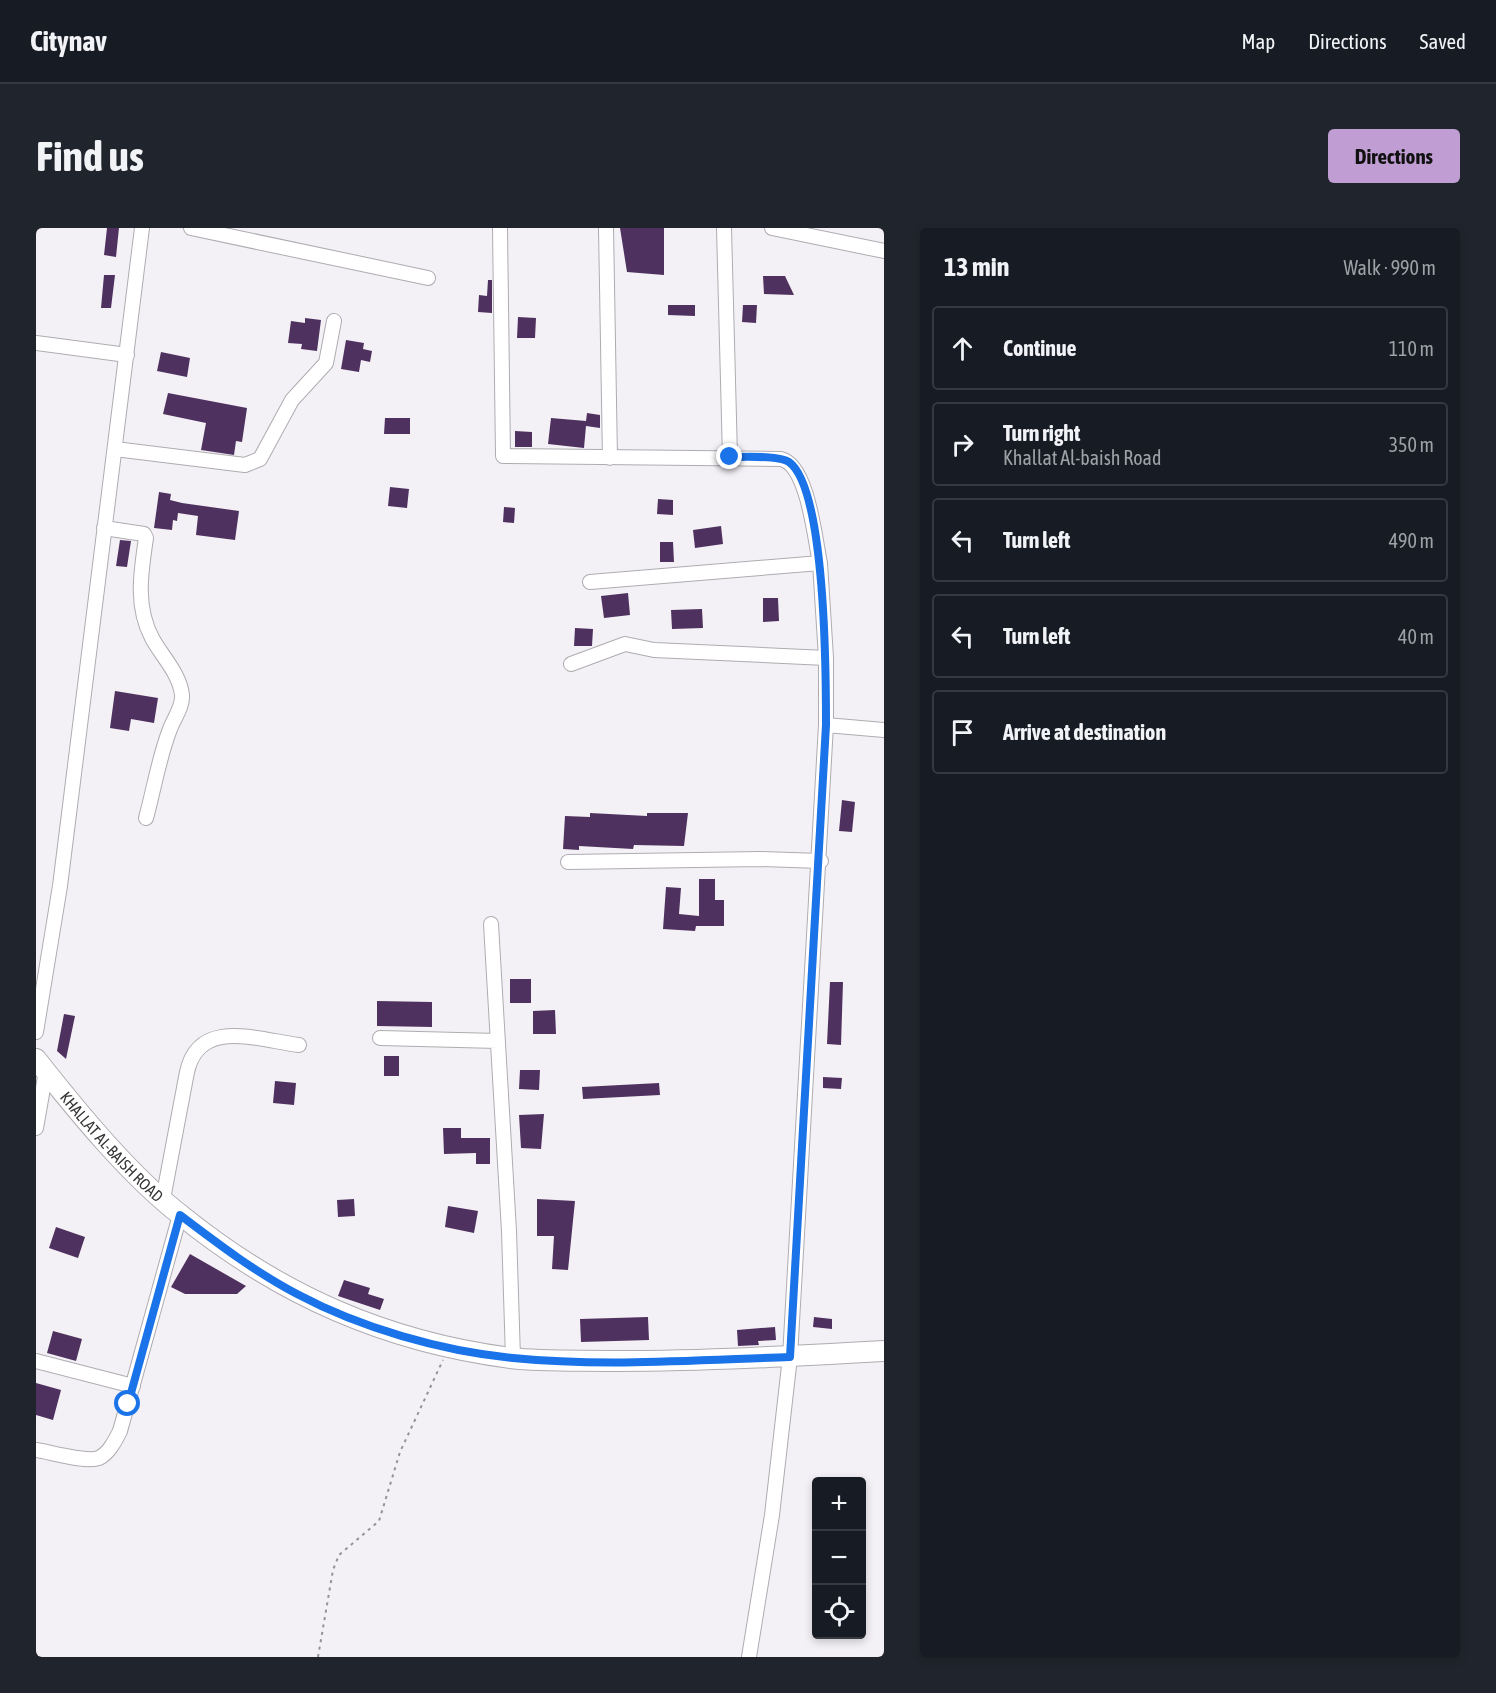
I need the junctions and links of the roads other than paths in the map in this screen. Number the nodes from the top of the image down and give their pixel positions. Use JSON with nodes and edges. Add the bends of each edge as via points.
{"nodes":[{"id":1,"x":142,"y":228,"type":"edge"},
{"id":2,"x":190,"y":228,"type":"edge"},
{"id":3,"x":500,"y":228,"type":"edge"},
{"id":4,"x":606,"y":228,"type":"edge"},
{"id":5,"x":709,"y":228,"type":"edge"},
{"id":6,"x":772,"y":228,"type":"edge"},
{"id":7,"x":726,"y":229,"type":"edge"},
{"id":8,"x":884,"y":251,"type":"edge"},
{"id":9,"x":428,"y":278,"type":"dead end"},
{"id":10,"x":334,"y":321,"type":"dead end"},
{"id":11,"x":36,"y":344,"type":"edge"},
{"id":12,"x":127,"y":355,"type":"junction"},
{"id":13,"x":116,"y":449,"type":"junction"},
{"id":14,"x":730,"y":457,"type":"junction"},
{"id":15,"x":610,"y":458,"type":"junction"},
{"id":16,"x":104,"y":528,"type":"junction"},
{"id":17,"x":820,"y":563,"type":"junction"},
{"id":18,"x":590,"y":582,"type":"dead end"},
{"id":19,"x":826,"y":658,"type":"junction"},
{"id":20,"x":571,"y":664,"type":"dead end"},
{"id":21,"x":826,"y":725,"type":"junction"},
{"id":22,"x":884,"y":730,"type":"edge"},
{"id":23,"x":146,"y":818,"type":"dead end"},
{"id":24,"x":821,"y":861,"type":"junction"},
{"id":25,"x":568,"y":862,"type":"dead end"},
{"id":26,"x":490,"y":924,"type":"dead end"},
{"id":27,"x":36,"y":1032,"type":"edge"},
{"id":28,"x":380,"y":1038,"type":"dead end"},
{"id":29,"x":498,"y":1041,"type":"junction"},
{"id":30,"x":299,"y":1045,"type":"dead end"},
{"id":31,"x":41,"y":1065,"type":"edge"},
{"id":32,"x":36,"y":1128,"type":"edge"},
{"id":33,"x":163,"y":1199,"type":"junction"},
{"id":34,"x":180,"y":1215,"type":"junction"},
{"id":35,"x":884,"y":1351,"type":"edge"},
{"id":36,"x":790,"y":1357,"type":"junction"},
{"id":37,"x":513,"y":1358,"type":"junction"},
{"id":38,"x":36,"y":1361,"type":"edge"},
{"id":39,"x":133,"y":1386,"type":"junction"},
{"id":40,"x":36,"y":1450,"type":"edge"},
{"id":41,"x":749,"y":1657,"type":"edge"}],
"edges":[{"from":1,"to":12,"type":"street"},
{"from":2,"to":9,"type":"street"},
{"from":3,"to":15,"type":"street","via":[[502,455]]},
{"from":4,"to":15,"type":"street"},
{"from":5,"to":7,"type":"street"},
{"from":6,"to":8,"type":"street"},
{"from":7,"to":14,"type":"street"},
{"from":10,"to":13,"type":"street","via":[[326,363],[292,400],[265,452],[253,464]]},
{"from":11,"to":12,"type":"street"},
{"from":12,"to":13,"type":"street"},
{"from":13,"to":16,"type":"street"},
{"from":14,"to":15,"type":"street"},
{"from":14,"to":17,"type":"street","via":[[781,459],[795,469],[808,499]]},
{"from":16,"to":23,"type":"street","via":[[144,534],[146,538],[140,578],[141,609],[182,695]]},
{"from":16,"to":27,"type":"street","via":[[60,886]]},
{"from":17,"to":18,"type":"street"},
{"from":17,"to":19,"type":"street"},
{"from":19,"to":20,"type":"street","via":[[654,650],[625,644]]},
{"from":19,"to":21,"type":"street"},
{"from":21,"to":22,"type":"street"},
{"from":21,"to":24,"type":"street"},
{"from":24,"to":25,"type":"street"},
{"from":24,"to":36,"type":"street"},
{"from":26,"to":29,"type":"street"},
{"from":28,"to":29,"type":"street"},
{"from":29,"to":37,"type":"street"},
{"from":30,"to":33,"type":"street","via":[[219,1035],[197,1047],[187,1072]]},
{"from":31,"to":32,"type":"street"},
{"from":31,"to":33,"type":"street","name":"KHALLAT AL-BAISH ROAD","via":[[121,1158]]},
{"from":33,"to":34,"type":"street","name":"KHALLAT AL-BAISH ROAD"},
{"from":34,"to":37,"type":"street","name":"KHALLAT AL-BAISH ROAD","via":[[296,1293],[378,1327],[450,1347]]},
{"from":34,"to":39,"type":"street"},
{"from":35,"to":36,"type":"street","name":"KHALLAT AL-BAISH ROAD"},
{"from":36,"to":37,"type":"street","name":"KHALLAT AL-BAISH ROAD","via":[[644,1361]]},
{"from":36,"to":41,"type":"street","via":[[772,1515]]},
{"from":38,"to":39,"type":"street"},
{"from":39,"to":40,"type":"street","via":[[120,1431],[99,1458]]}]}
